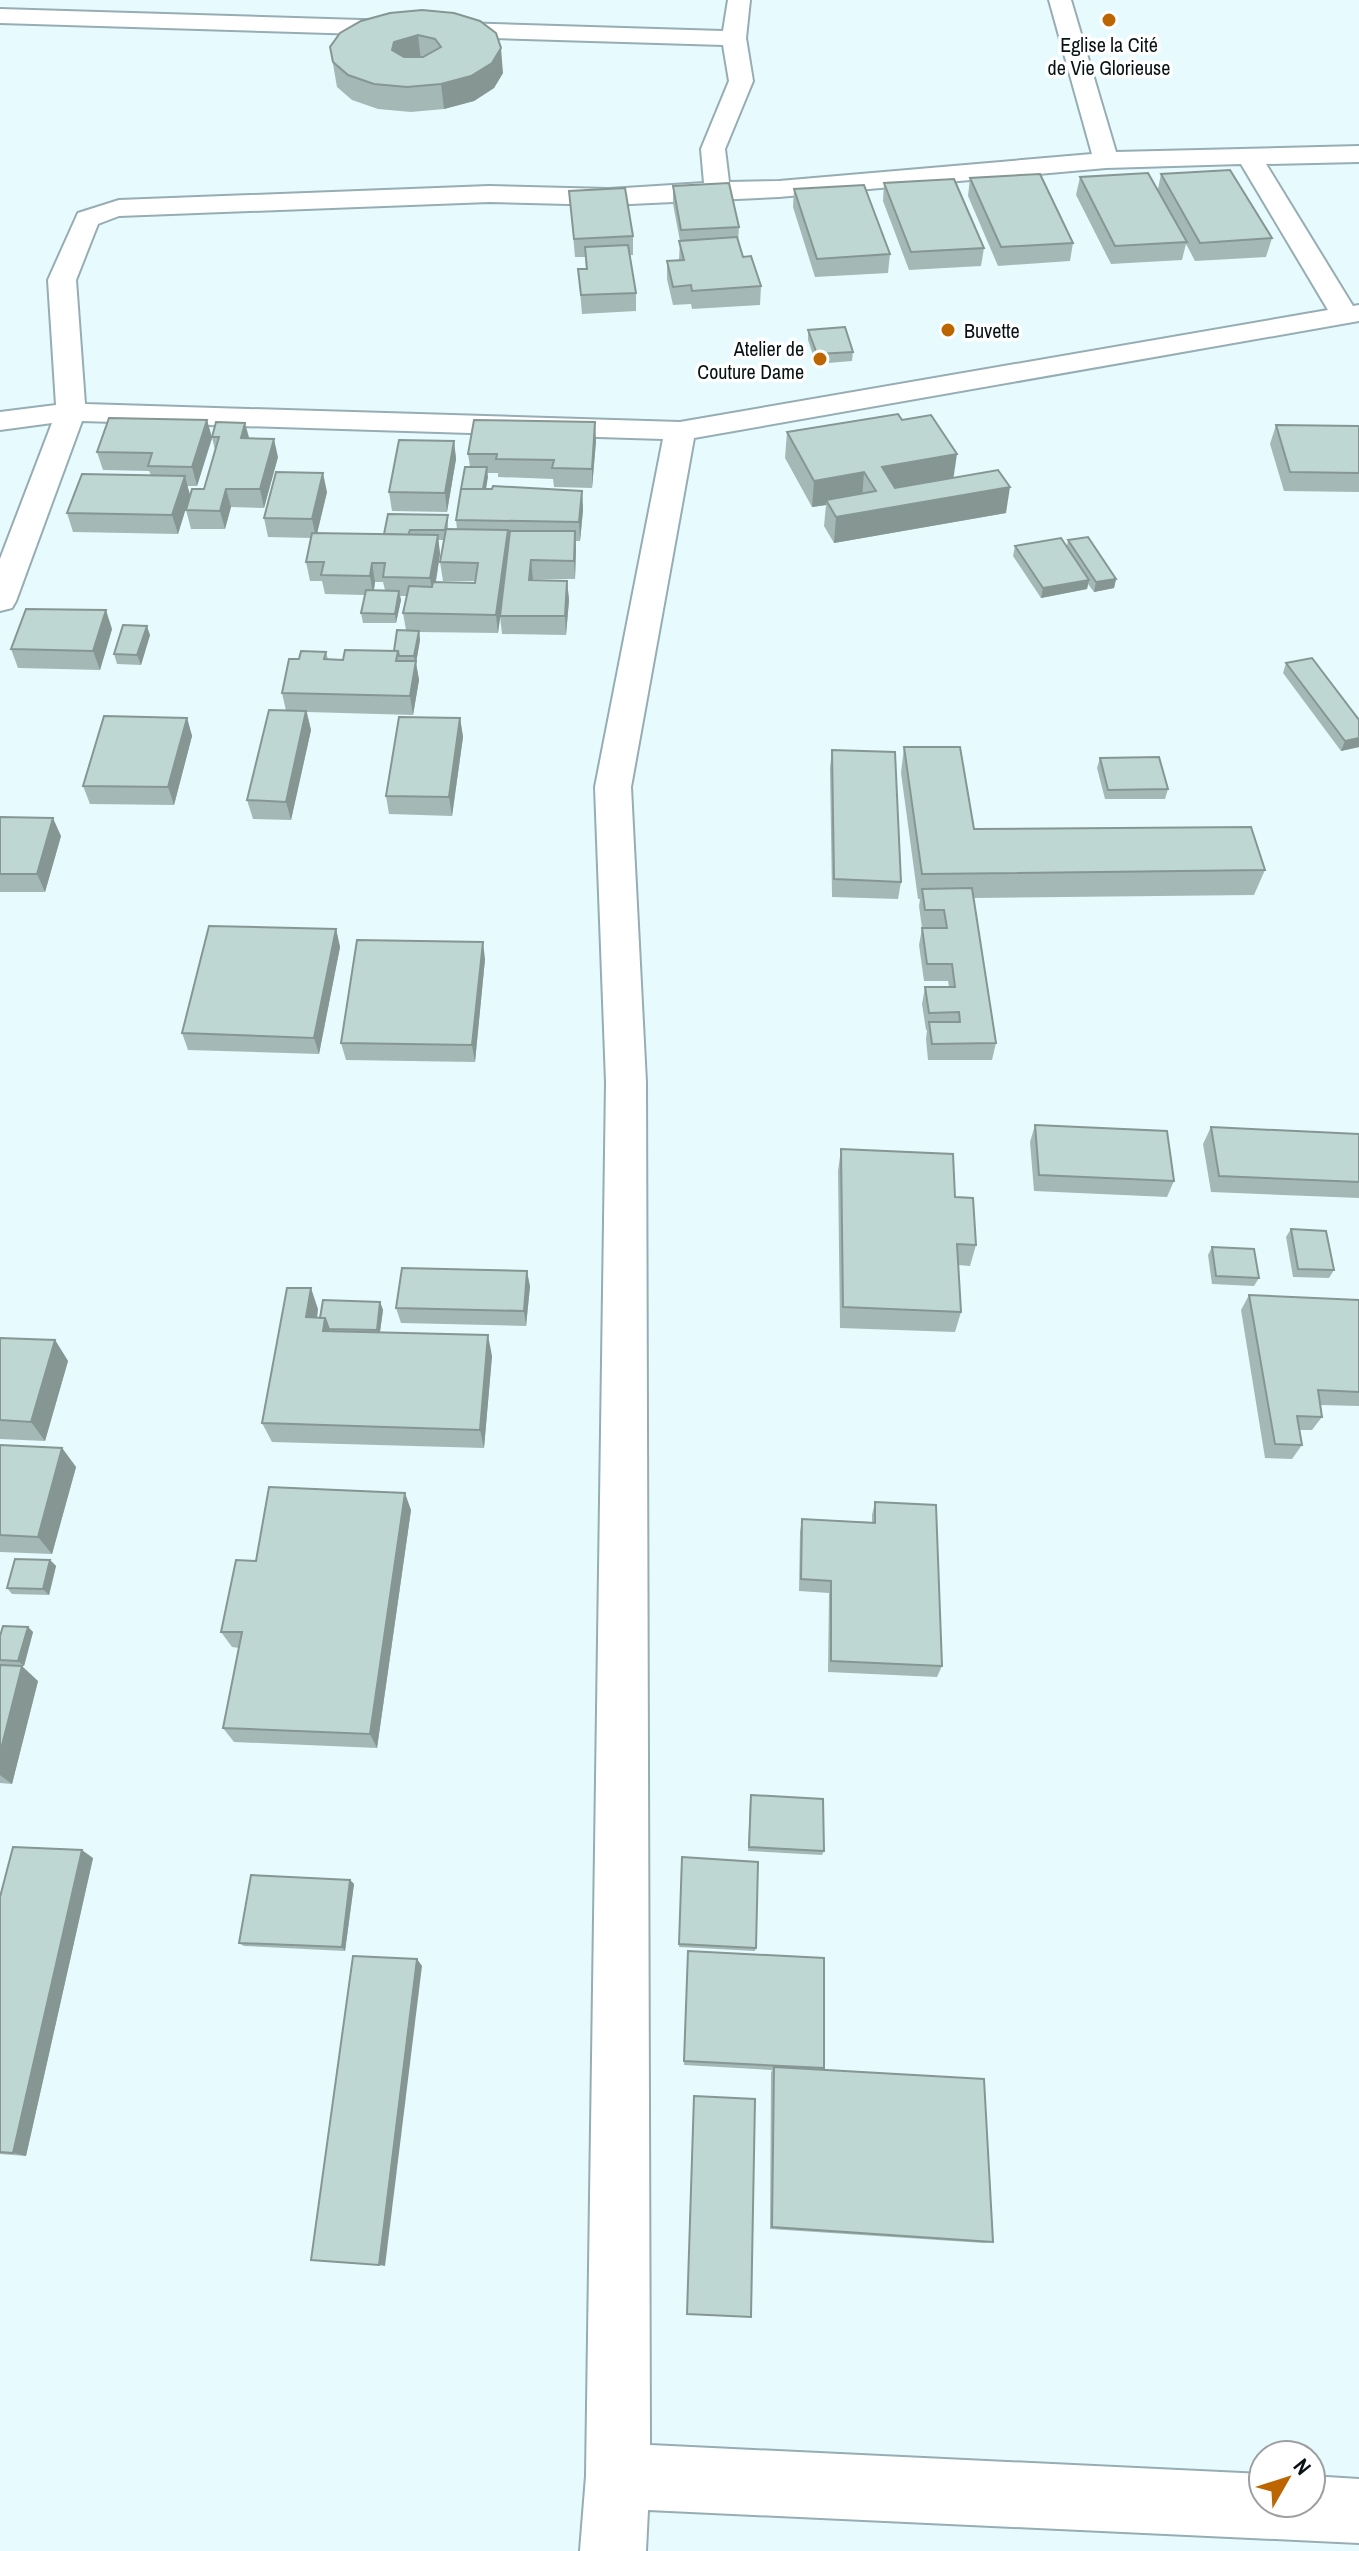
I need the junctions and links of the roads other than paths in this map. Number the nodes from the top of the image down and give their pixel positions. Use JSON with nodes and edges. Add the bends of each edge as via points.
{"nodes":[{"id":1,"x":739,"y":0,"type":"edge"},
{"id":2,"x":1060,"y":0,"type":"edge"},
{"id":3,"x":238,"y":11,"type":"edge"},
{"id":4,"x":0,"y":16,"type":"edge"},
{"id":5,"x":734,"y":38,"type":"junction"},
{"id":6,"x":1359,"y":154,"type":"edge"},
{"id":7,"x":1249,"y":157,"type":"junction"},
{"id":8,"x":1106,"y":160,"type":"junction"},
{"id":9,"x":717,"y":190,"type":"junction"},
{"id":10,"x":1352,"y":314,"type":"edge"},
{"id":11,"x":71,"y":412,"type":"junction"},
{"id":12,"x":0,"y":421,"type":"edge"},
{"id":13,"x":680,"y":431,"type":"junction"},
{"id":14,"x":12,"y":548,"type":"edge"},
{"id":15,"x":0,"y":601,"type":"edge"},
{"id":16,"x":618,"y":2476,"type":"junction"},
{"id":17,"x":1359,"y":2511,"type":"edge"},
{"id":18,"x":613,"y":2551,"type":"edge"}],
"edges":[{"from":1,"to":5,"type":"street"},
{"from":2,"to":8,"type":"street"},
{"from":3,"to":4,"type":"street"},
{"from":3,"to":5,"type":"street"},
{"from":5,"to":9,"type":"street","via":[[741,81],[713,149]]},
{"from":6,"to":7,"type":"street"},
{"from":7,"to":8,"type":"street"},
{"from":7,"to":10,"type":"street"},
{"from":8,"to":9,"type":"street"},
{"from":9,"to":11,"type":"street","via":[[609,197],[489,194],[101,212],[87,219],[62,280]]},
{"from":10,"to":13,"type":"street"},
{"from":11,"to":12,"type":"street"},
{"from":11,"to":13,"type":"street"},
{"from":11,"to":14,"type":"street"},
{"from":13,"to":16,"type":"street","via":[[613,787],[626,1082]]},
{"from":14,"to":15,"type":"street"},
{"from":16,"to":17,"type":"street"},
{"from":16,"to":18,"type":"street"}]}
